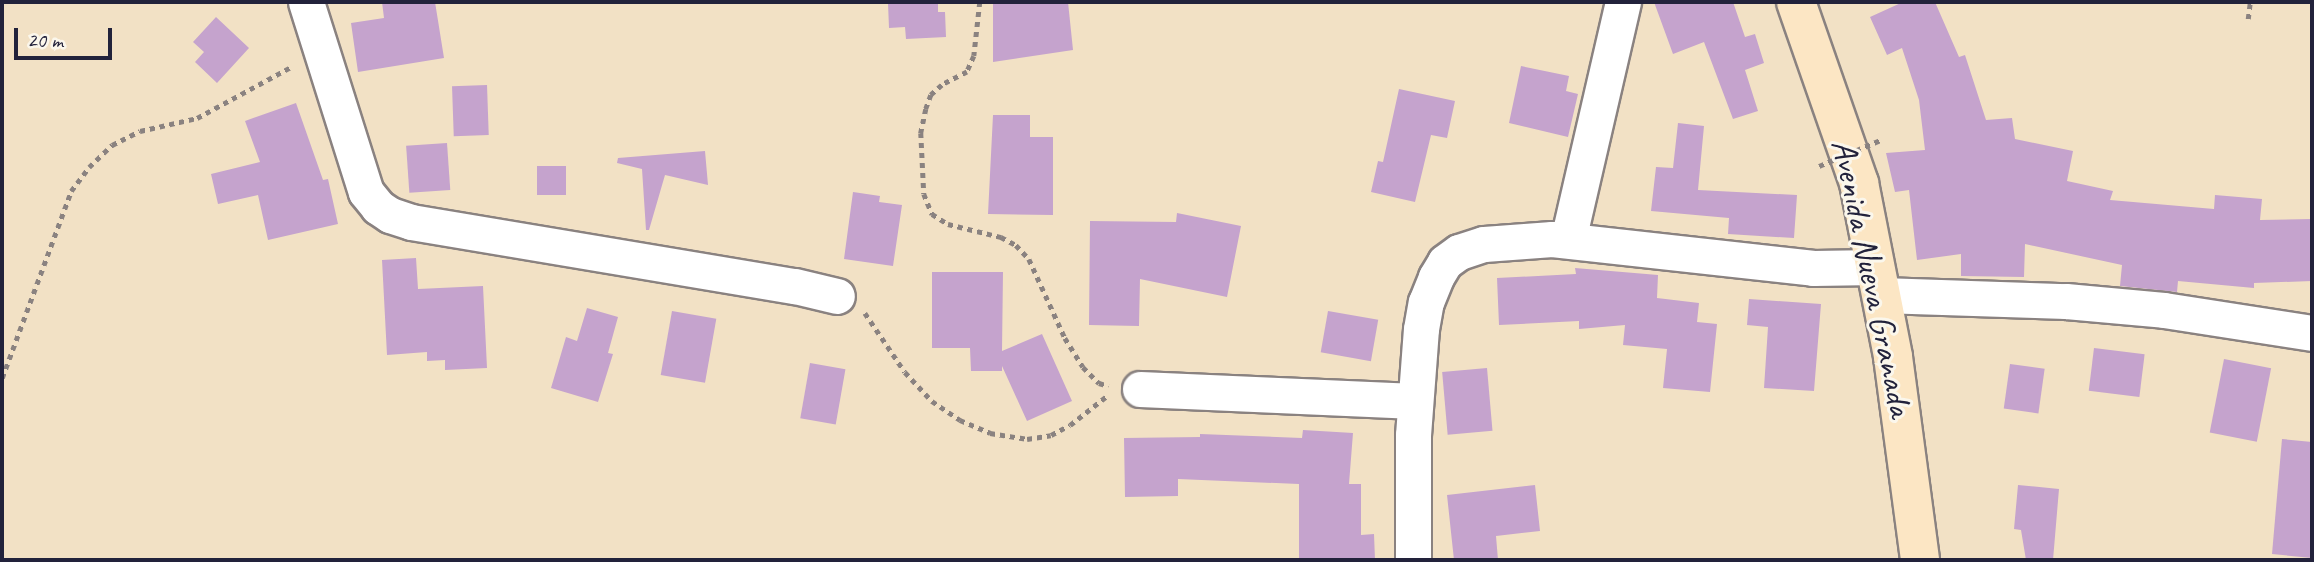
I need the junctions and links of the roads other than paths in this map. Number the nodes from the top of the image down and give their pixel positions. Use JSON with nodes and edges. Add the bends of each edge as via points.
{"nodes":[{"id":1,"x":306,"y":2,"type":"edge"},
{"id":2,"x":1623,"y":2,"type":"edge"},
{"id":3,"x":1796,"y":2,"type":"edge"},
{"id":4,"x":1568,"y":240,"type":"junction"},
{"id":5,"x":1878,"y":281,"type":"junction"},
{"id":6,"x":837,"y":296,"type":"road end"},
{"id":7,"x":2312,"y":332,"type":"edge"},
{"id":8,"x":1140,"y":389,"type":"dead end"},
{"id":9,"x":1415,"y":401,"type":"junction"},
{"id":10,"x":1413,"y":560,"type":"edge"},
{"id":11,"x":1920,"y":560,"type":"edge"}],
"edges":[{"from":1,"to":6,"type":"street","via":[[366,192],[390,215]]},
{"from":2,"to":4,"type":"street"},
{"from":3,"to":5,"type":"street","name":"Avenida Nueva Granada","via":[[1859,183]]},
{"from":4,"to":5,"type":"street","via":[[1812,268]]},
{"from":4,"to":9,"type":"street","via":[[1484,244],[1445,262],[1426,302]]},
{"from":5,"to":7,"type":"street","via":[[2164,310]]},
{"from":5,"to":11,"type":"street","name":"Avenida Nueva Granada"},
{"from":8,"to":9,"type":"street"},
{"from":9,"to":10,"type":"street"}]}
